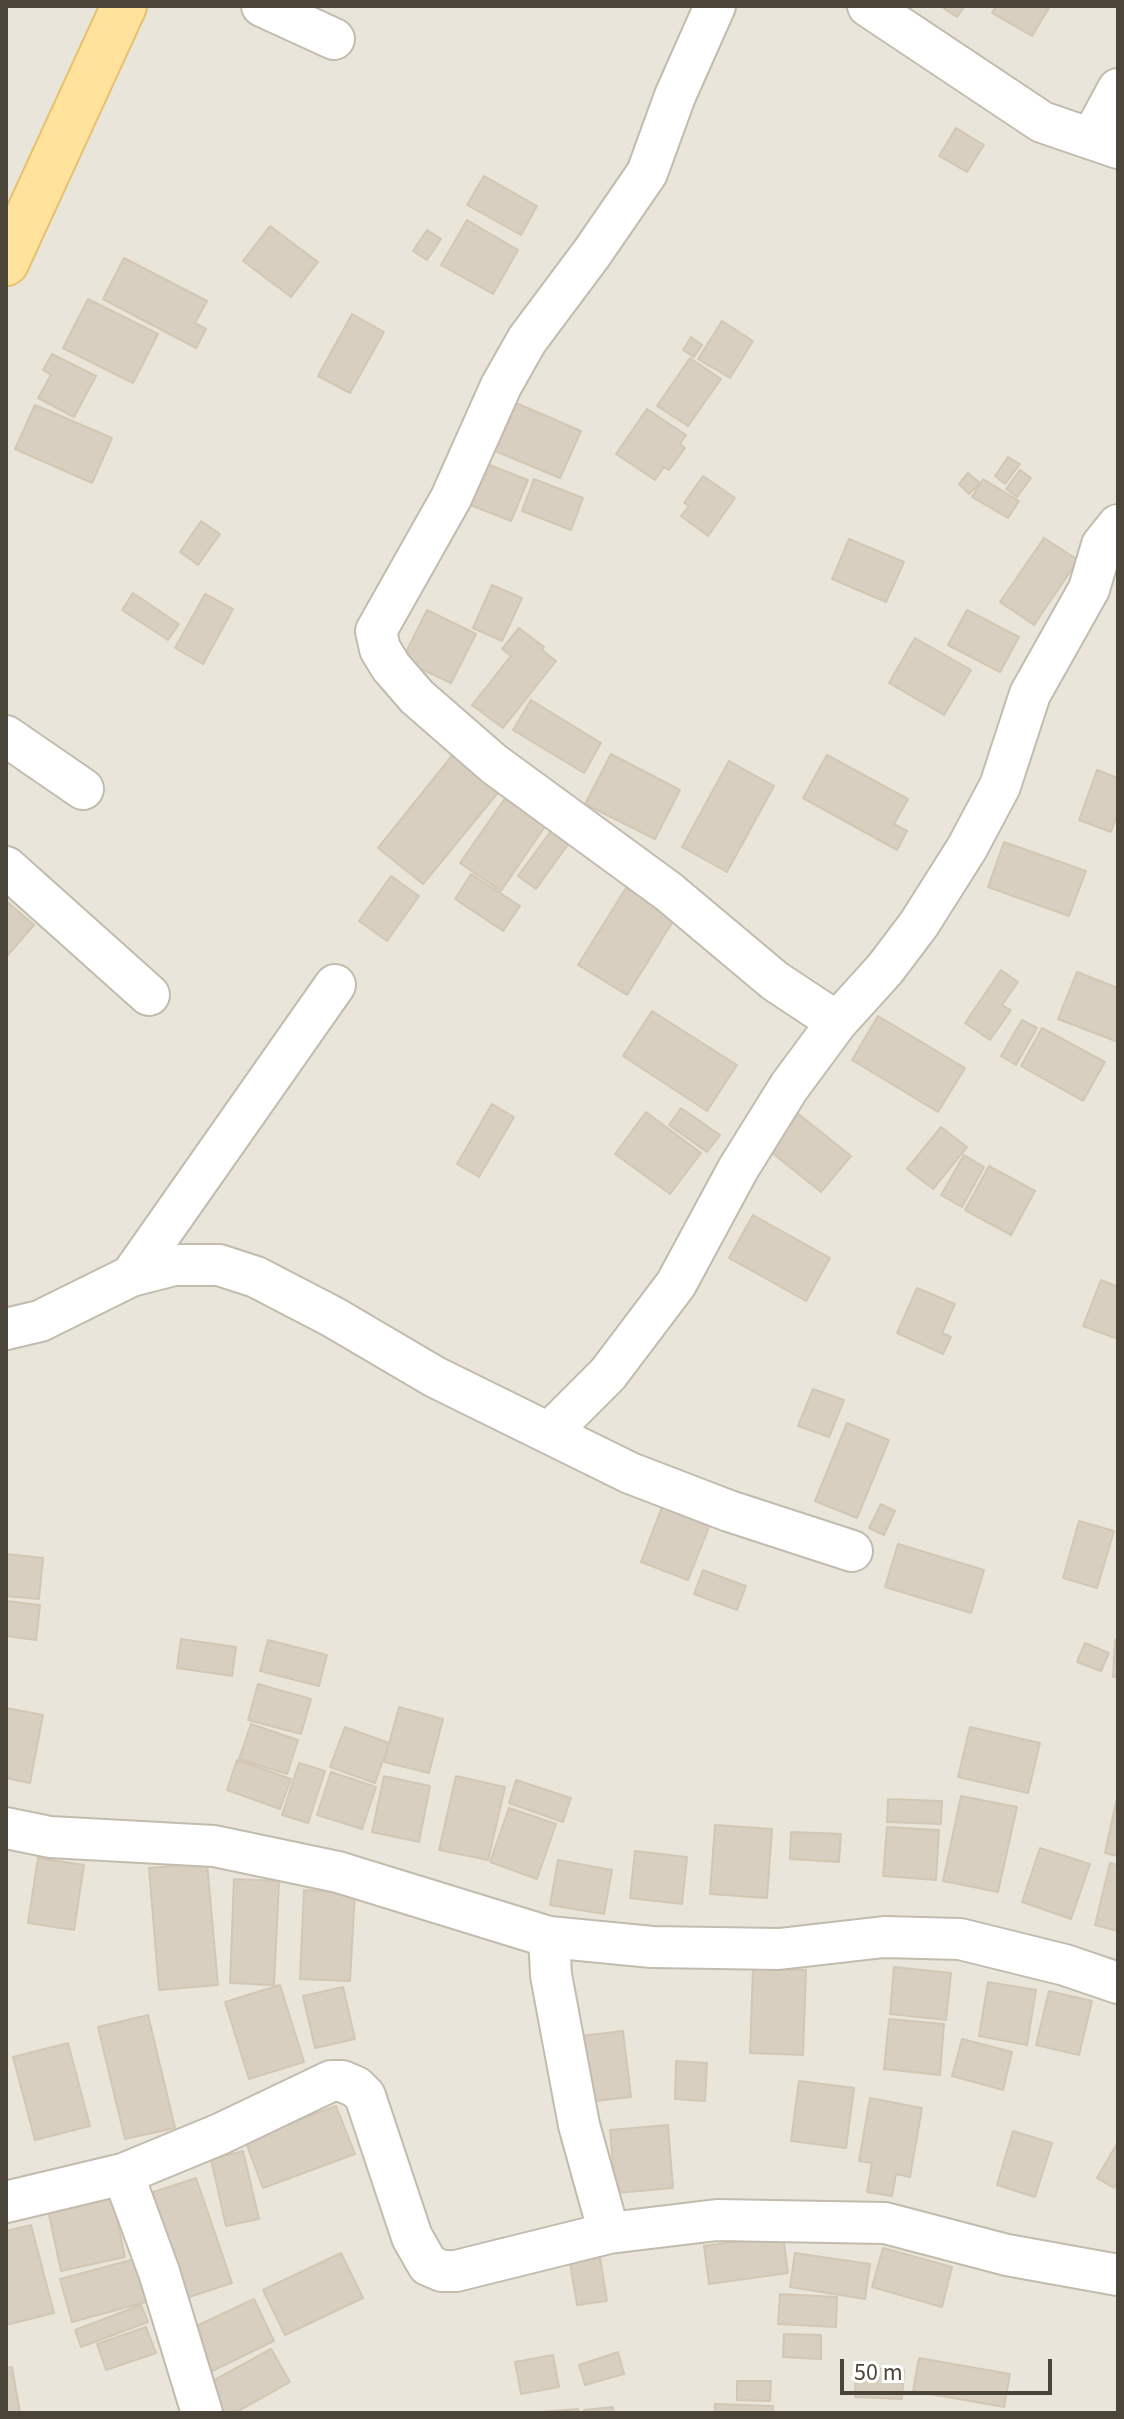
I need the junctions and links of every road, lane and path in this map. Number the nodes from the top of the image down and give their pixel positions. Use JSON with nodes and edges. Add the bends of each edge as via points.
{"nodes":[{"id":1,"x":124,"y":6,"type":"edge"},
{"id":2,"x":262,"y":6,"type":"edge"},
{"id":3,"x":715,"y":6,"type":"edge"},
{"id":4,"x":868,"y":6,"type":"edge"},
{"id":5,"x":334,"y":39,"type":"dead end"},
{"id":6,"x":1118,"y":89,"type":"edge"},
{"id":7,"x":1105,"y":144,"type":"edge"},
{"id":8,"x":6,"y":263,"type":"edge"},
{"id":9,"x":1118,"y":525,"type":"edge"},
{"id":10,"x":6,"y":736,"type":"edge"},
{"id":11,"x":83,"y":789,"type":"dead end"},
{"id":12,"x":6,"y":867,"type":"edge"},
{"id":13,"x":335,"y":985,"type":"dead end"},
{"id":14,"x":149,"y":995,"type":"dead end"},
{"id":15,"x":837,"y":1022,"type":"junction"},
{"id":16,"x":131,"y":1276,"type":"junction"},
{"id":17,"x":6,"y":1329,"type":"edge"},
{"id":18,"x":550,"y":1432,"type":"junction"},
{"id":19,"x":852,"y":1551,"type":"dead end"},
{"id":20,"x":6,"y":1828,"type":"edge"},
{"id":21,"x":549,"y":1937,"type":"junction"},
{"id":22,"x":1118,"y":1983,"type":"edge"},
{"id":23,"x":123,"y":2174,"type":"junction"},
{"id":24,"x":6,"y":2202,"type":"edge"},
{"id":25,"x":609,"y":2233,"type":"junction"},
{"id":26,"x":1118,"y":2275,"type":"edge"},
{"id":27,"x":202,"y":2413,"type":"edge"}],
"edges":[{"from":1,"to":8,"type":"main road"},
{"from":2,"to":5,"type":"street"},
{"from":3,"to":15,"type":"street","via":[[647,173],[527,340],[451,498],[376,631],[391,667],[417,697],[494,764],[679,900],[775,981]]},
{"from":4,"to":7,"type":"street","via":[[1042,122]]},
{"from":6,"to":7,"type":"street"},
{"from":9,"to":15,"type":"street","via":[[1102,545],[1089,589],[1030,694],[1000,786],[967,848],[911,935]]},
{"from":10,"to":11,"type":"street"},
{"from":12,"to":14,"type":"street"},
{"from":13,"to":16,"type":"street"},
{"from":15,"to":18,"type":"street","via":[[738,1169],[676,1284],[608,1374]]},
{"from":16,"to":17,"type":"street","via":[[40,1321]]},
{"from":16,"to":18,"type":"street","via":[[174,1265],[219,1265],[256,1277],[435,1377]]},
{"from":18,"to":19,"type":"street","via":[[630,1473]]},
{"from":20,"to":21,"type":"street","via":[[50,1837],[214,1846],[338,1872]]},
{"from":21,"to":22,"type":"street","via":[[652,1947],[763,1949],[884,1937],[960,1939]]},
{"from":21,"to":25,"type":"street","via":[[576,2111]]},
{"from":23,"to":24,"type":"street"},
{"from":23,"to":25,"type":"street","via":[[331,2081],[342,2081],[365,2096],[412,2237],[428,2265],[456,2271]]},
{"from":23,"to":27,"type":"street"},
{"from":25,"to":26,"type":"street","via":[[717,2220],[885,2223],[1007,2255]]}]}
